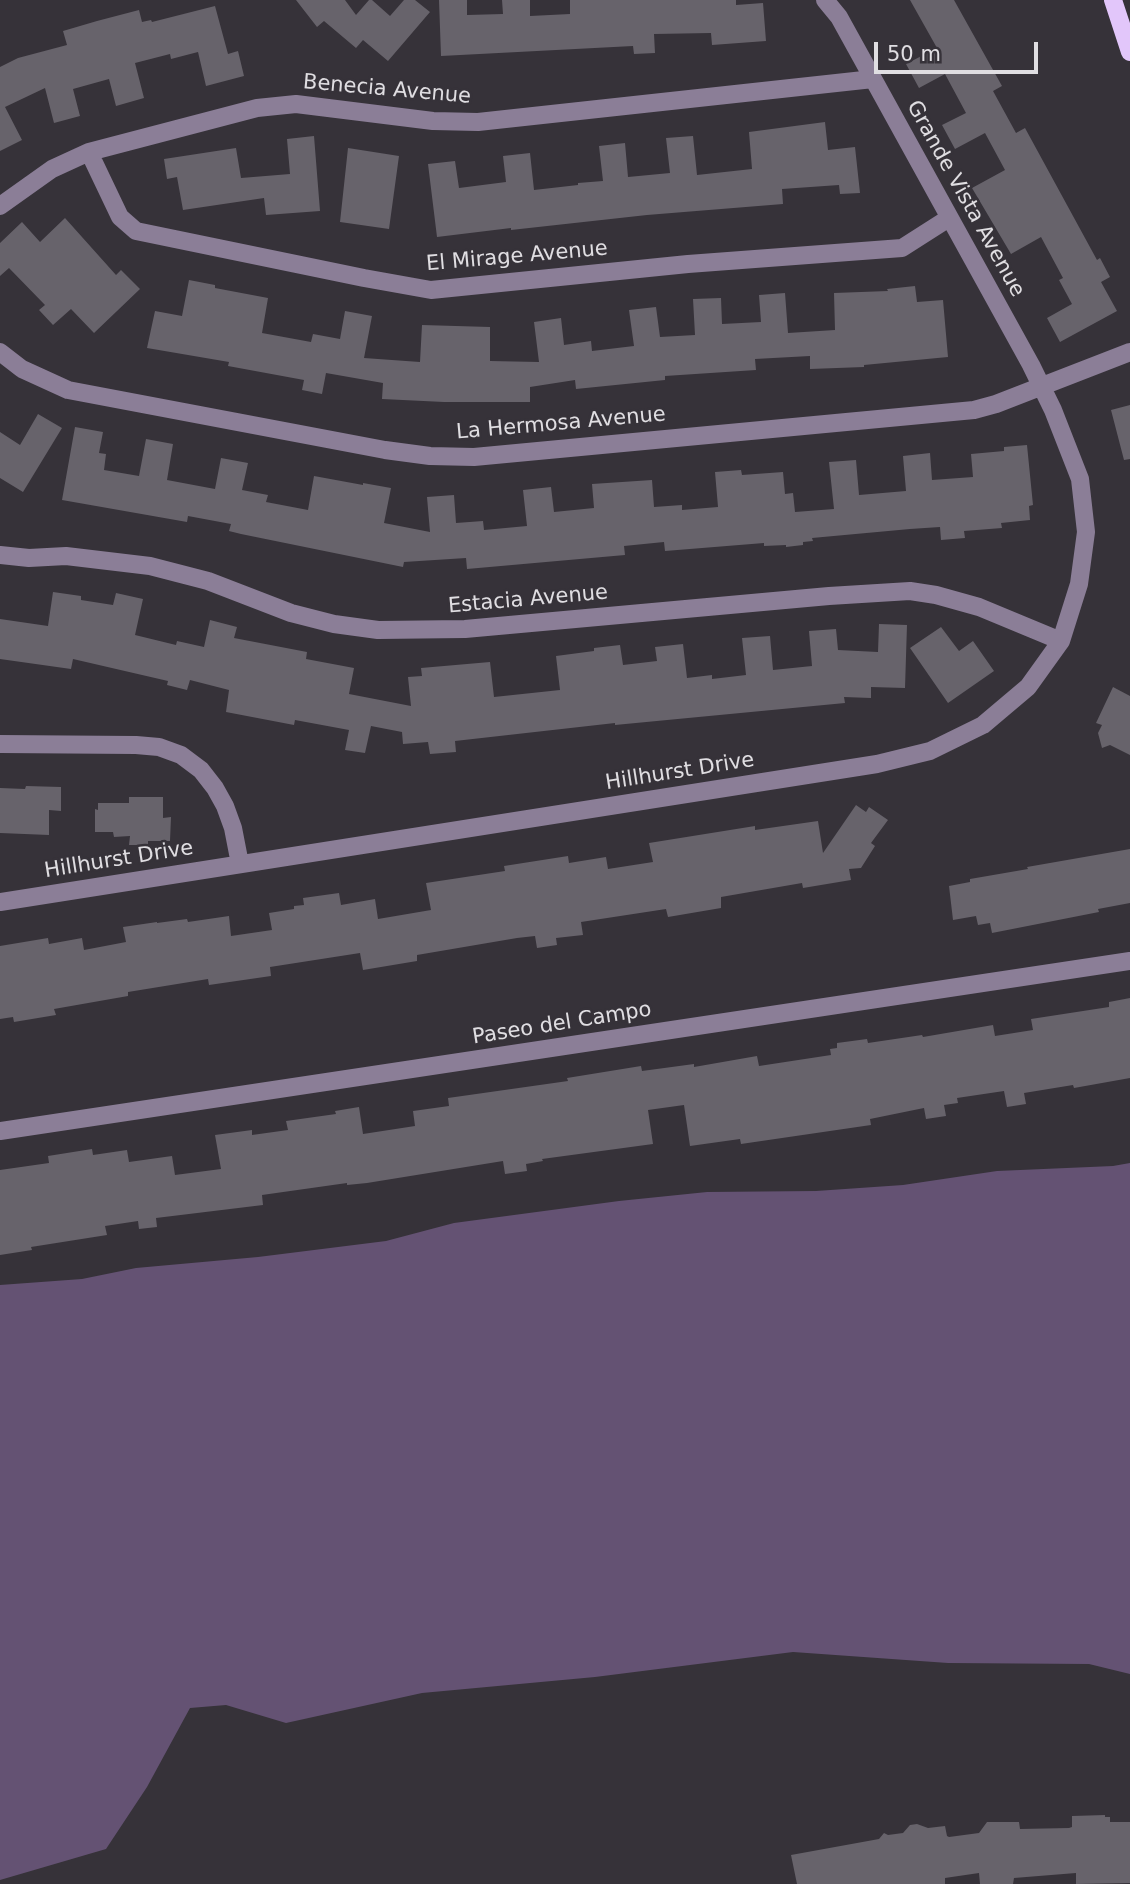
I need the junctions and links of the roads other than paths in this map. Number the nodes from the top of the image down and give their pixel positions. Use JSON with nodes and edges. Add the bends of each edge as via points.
{"nodes":[{"id":1,"x":825,"y":0,"type":"edge"},
{"id":2,"x":1113,"y":0,"type":"edge"},
{"id":3,"x":1130,"y":52,"type":"edge"},
{"id":4,"x":873,"y":79,"type":"junction"},
{"id":5,"x":89,"y":152,"type":"junction"},
{"id":6,"x":0,"y":206,"type":"edge"},
{"id":7,"x":949,"y":218,"type":"junction"},
{"id":8,"x":0,"y":352,"type":"edge"},
{"id":9,"x":1130,"y":352,"type":"edge"},
{"id":10,"x":1041,"y":386,"type":"junction"},
{"id":11,"x":0,"y":555,"type":"edge"},
{"id":12,"x":1061,"y":641,"type":"junction"},
{"id":13,"x":0,"y":744,"type":"edge"},
{"id":14,"x":240,"y":864,"type":"junction"},
{"id":15,"x":0,"y":902,"type":"edge"},
{"id":16,"x":1130,"y":961,"type":"edge"},
{"id":17,"x":0,"y":1131,"type":"edge"}],
"edges":[{"from":1,"to":4,"type":"street","name":"Grande Vista Avenue"},
{"from":2,"to":3,"type":"main road"},
{"from":4,"to":5,"type":"street","name":"Benecia Avenue","via":[[478,122],[296,104],[257,108]]},
{"from":4,"to":7,"type":"street","name":"Grande Vista Avenue"},
{"from":5,"to":6,"type":"street","name":"Benecia Avenue","via":[[52,169]]},
{"from":5,"to":7,"type":"street","name":"El Mirage Avenue","via":[[120,217],[136,231],[431,290],[902,248]]},
{"from":7,"to":10,"type":"street","name":"Grande Vista Avenue"},
{"from":8,"to":10,"type":"street","name":"La Hermosa Avenue","via":[[22,369],[68,390],[430,456],[474,457],[974,410]]},
{"from":9,"to":10,"type":"street","name":"La Hermosa Avenue"},
{"from":10,"to":12,"type":"street","name":"Hillhurst Drive","via":[[1080,479],[1086,531],[1079,584]]},
{"from":11,"to":12,"type":"street","name":"Estacia Avenue","via":[[79,557],[150,566],[208,581],[301,616],[378,630],[465,629],[911,591],[978,607]]},
{"from":12,"to":14,"type":"street","name":"Hillhurst Drive","via":[[1028,687],[983,725],[930,751],[877,764]]},
{"from":13,"to":14,"type":"street","via":[[136,745],[181,755],[201,770],[225,806]]},
{"from":14,"to":15,"type":"street","name":"Hillhurst Drive"},
{"from":16,"to":17,"type":"street","name":"Paseo del Campo"}]}
